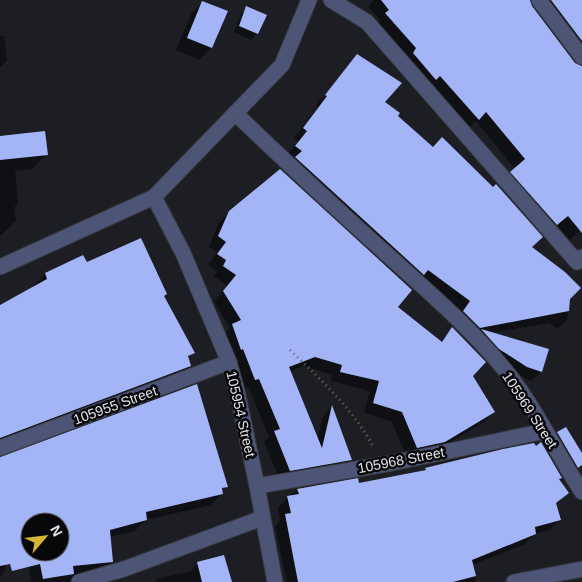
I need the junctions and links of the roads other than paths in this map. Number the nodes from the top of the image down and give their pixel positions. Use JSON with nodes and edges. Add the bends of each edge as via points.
{"nodes":[{"id":1,"x":309,"y":0,"type":"edge"},
{"id":2,"x":331,"y":0,"type":"edge"},
{"id":3,"x":539,"y":0,"type":"edge"},
{"id":4,"x":582,"y":57,"type":"edge"},
{"id":5,"x":236,"y":113,"type":"junction"},
{"id":6,"x":154,"y":197,"type":"junction"},
{"id":7,"x":582,"y":257,"type":"edge"},
{"id":8,"x":0,"y":267,"type":"edge"},
{"id":9,"x":229,"y":362,"type":"junction"},
{"id":10,"x":545,"y":432,"type":"junction"},
{"id":11,"x":0,"y":448,"type":"edge"},
{"id":12,"x":257,"y":486,"type":"junction"},
{"id":13,"x":582,"y":492,"type":"edge"},
{"id":14,"x":262,"y":518,"type":"junction"},
{"id":15,"x":582,"y":569,"type":"edge"},
{"id":16,"x":79,"y":582,"type":"edge"},
{"id":17,"x":275,"y":582,"type":"edge"},
{"id":18,"x":514,"y":582,"type":"edge"}],
"edges":[{"from":1,"to":5,"type":"street","via":[[282,65]]},
{"from":2,"to":7,"type":"street","via":[[367,22],[577,262]]},
{"from":3,"to":4,"type":"street"},
{"from":5,"to":6,"type":"street"},
{"from":5,"to":10,"type":"street","name":"105969 Street","via":[[472,332],[507,372]]},
{"from":6,"to":8,"type":"street"},
{"from":6,"to":9,"type":"street","name":"105954 Street","via":[[183,253]]},
{"from":9,"to":11,"type":"street","name":"105955 Street"},
{"from":9,"to":12,"type":"street","name":"105954 Street"},
{"from":10,"to":12,"type":"street","name":"105968 Street"},
{"from":10,"to":13,"type":"street","name":"105969 Street"},
{"from":12,"to":14,"type":"street","name":"105954 Street"},
{"from":14,"to":16,"type":"street","via":[[124,569]]},
{"from":14,"to":17,"type":"street","name":"105954 Street"},
{"from":15,"to":18,"type":"street"}]}
